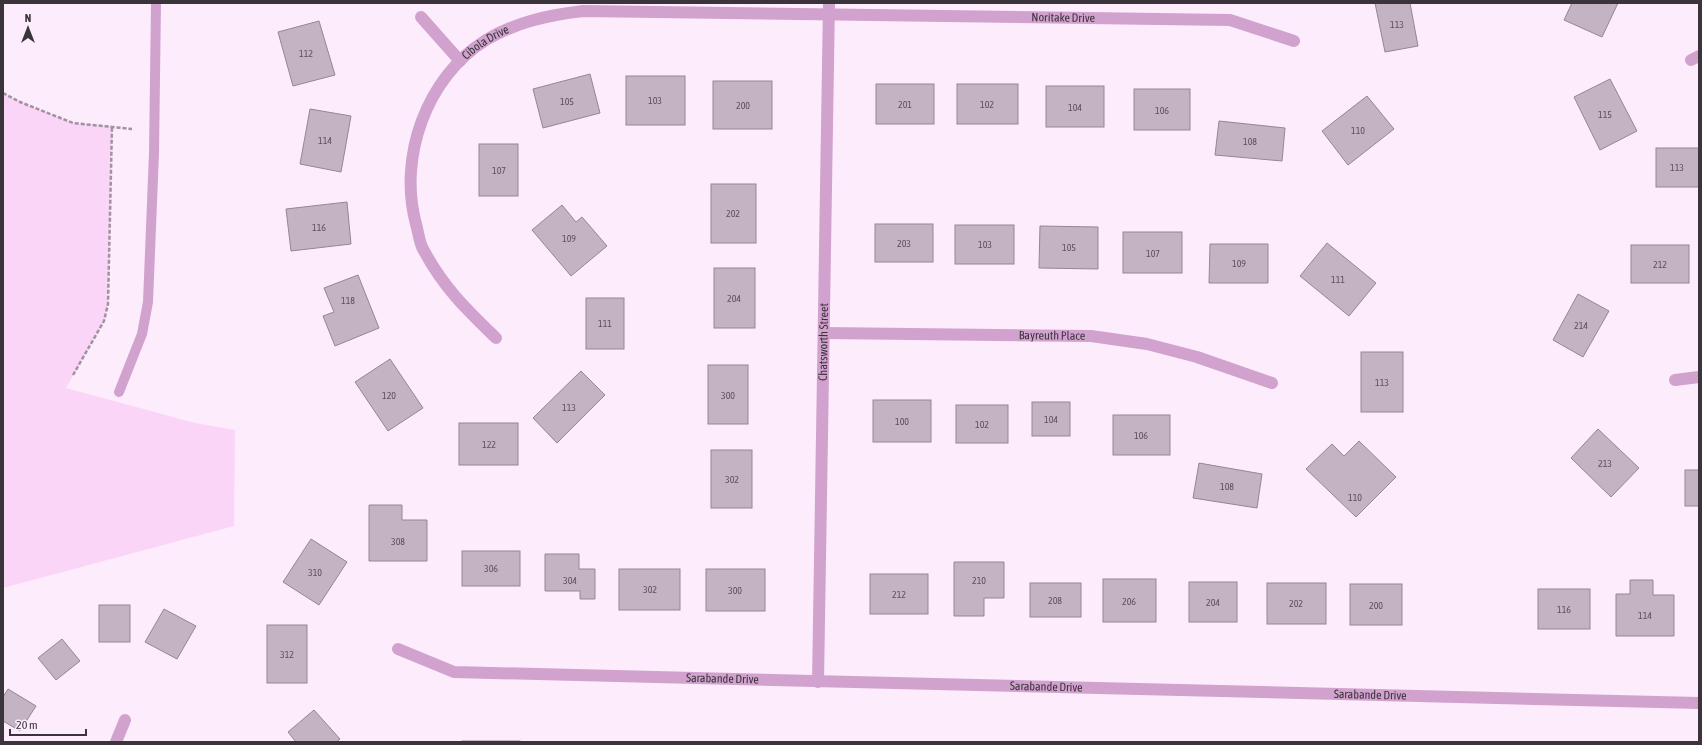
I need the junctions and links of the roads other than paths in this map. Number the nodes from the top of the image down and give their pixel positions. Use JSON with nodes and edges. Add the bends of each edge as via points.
{"nodes":[{"id":1,"x":156,"y":3,"type":"edge"},
{"id":2,"x":829,"y":3,"type":"edge"},
{"id":3,"x":829,"y":15,"type":"junction"},
{"id":4,"x":421,"y":17,"type":"dead end"},
{"id":5,"x":1294,"y":42,"type":"dead end"},
{"id":6,"x":460,"y":61,"type":"junction"},
{"id":7,"x":825,"y":334,"type":"junction"},
{"id":8,"x":496,"y":338,"type":"dead end"},
{"id":9,"x":1699,"y":377,"type":"edge"},
{"id":10,"x":1675,"y":380,"type":"dead end"},
{"id":11,"x":1272,"y":383,"type":"dead end"},
{"id":12,"x":119,"y":392,"type":"dead end"},
{"id":13,"x":398,"y":649,"type":"dead end"},
{"id":14,"x":818,"y":682,"type":"junction"},
{"id":15,"x":1699,"y":703,"type":"edge"},
{"id":16,"x":125,"y":720,"type":"dead end"},
{"id":17,"x":116,"y":742,"type":"edge"}],
"edges":[{"from":1,"to":12,"type":"lane","via":[[154,153],[148,302],[142,334]]},
{"from":2,"to":3,"type":"street","name":"Chatsworth Street"},
{"from":3,"to":5,"type":"street","name":"Noritake Drive","via":[[1230,20]]},
{"from":3,"to":6,"type":"street","name":"Cibola Drive","via":[[584,11],[519,24],[485,41]]},
{"from":3,"to":7,"type":"street","name":"Chatsworth Street"},
{"from":4,"to":6,"type":"street"},
{"from":6,"to":8,"type":"street","name":"Cibola Drive","via":[[440,85],[421,124],[412,156],[410,185],[413,214],[422,246],[437,273],[456,299]]},
{"from":7,"to":11,"type":"street","name":"Bayreuth Place","via":[[1091,336],[1148,344],[1197,357]]},
{"from":7,"to":14,"type":"street","name":"Chatsworth Street"},
{"from":9,"to":10,"type":"street"},
{"from":13,"to":14,"type":"street","name":"Sarabande Drive","via":[[454,672]]},
{"from":14,"to":15,"type":"street","name":"Sarabande Drive"},
{"from":16,"to":17,"type":"street"}]}
